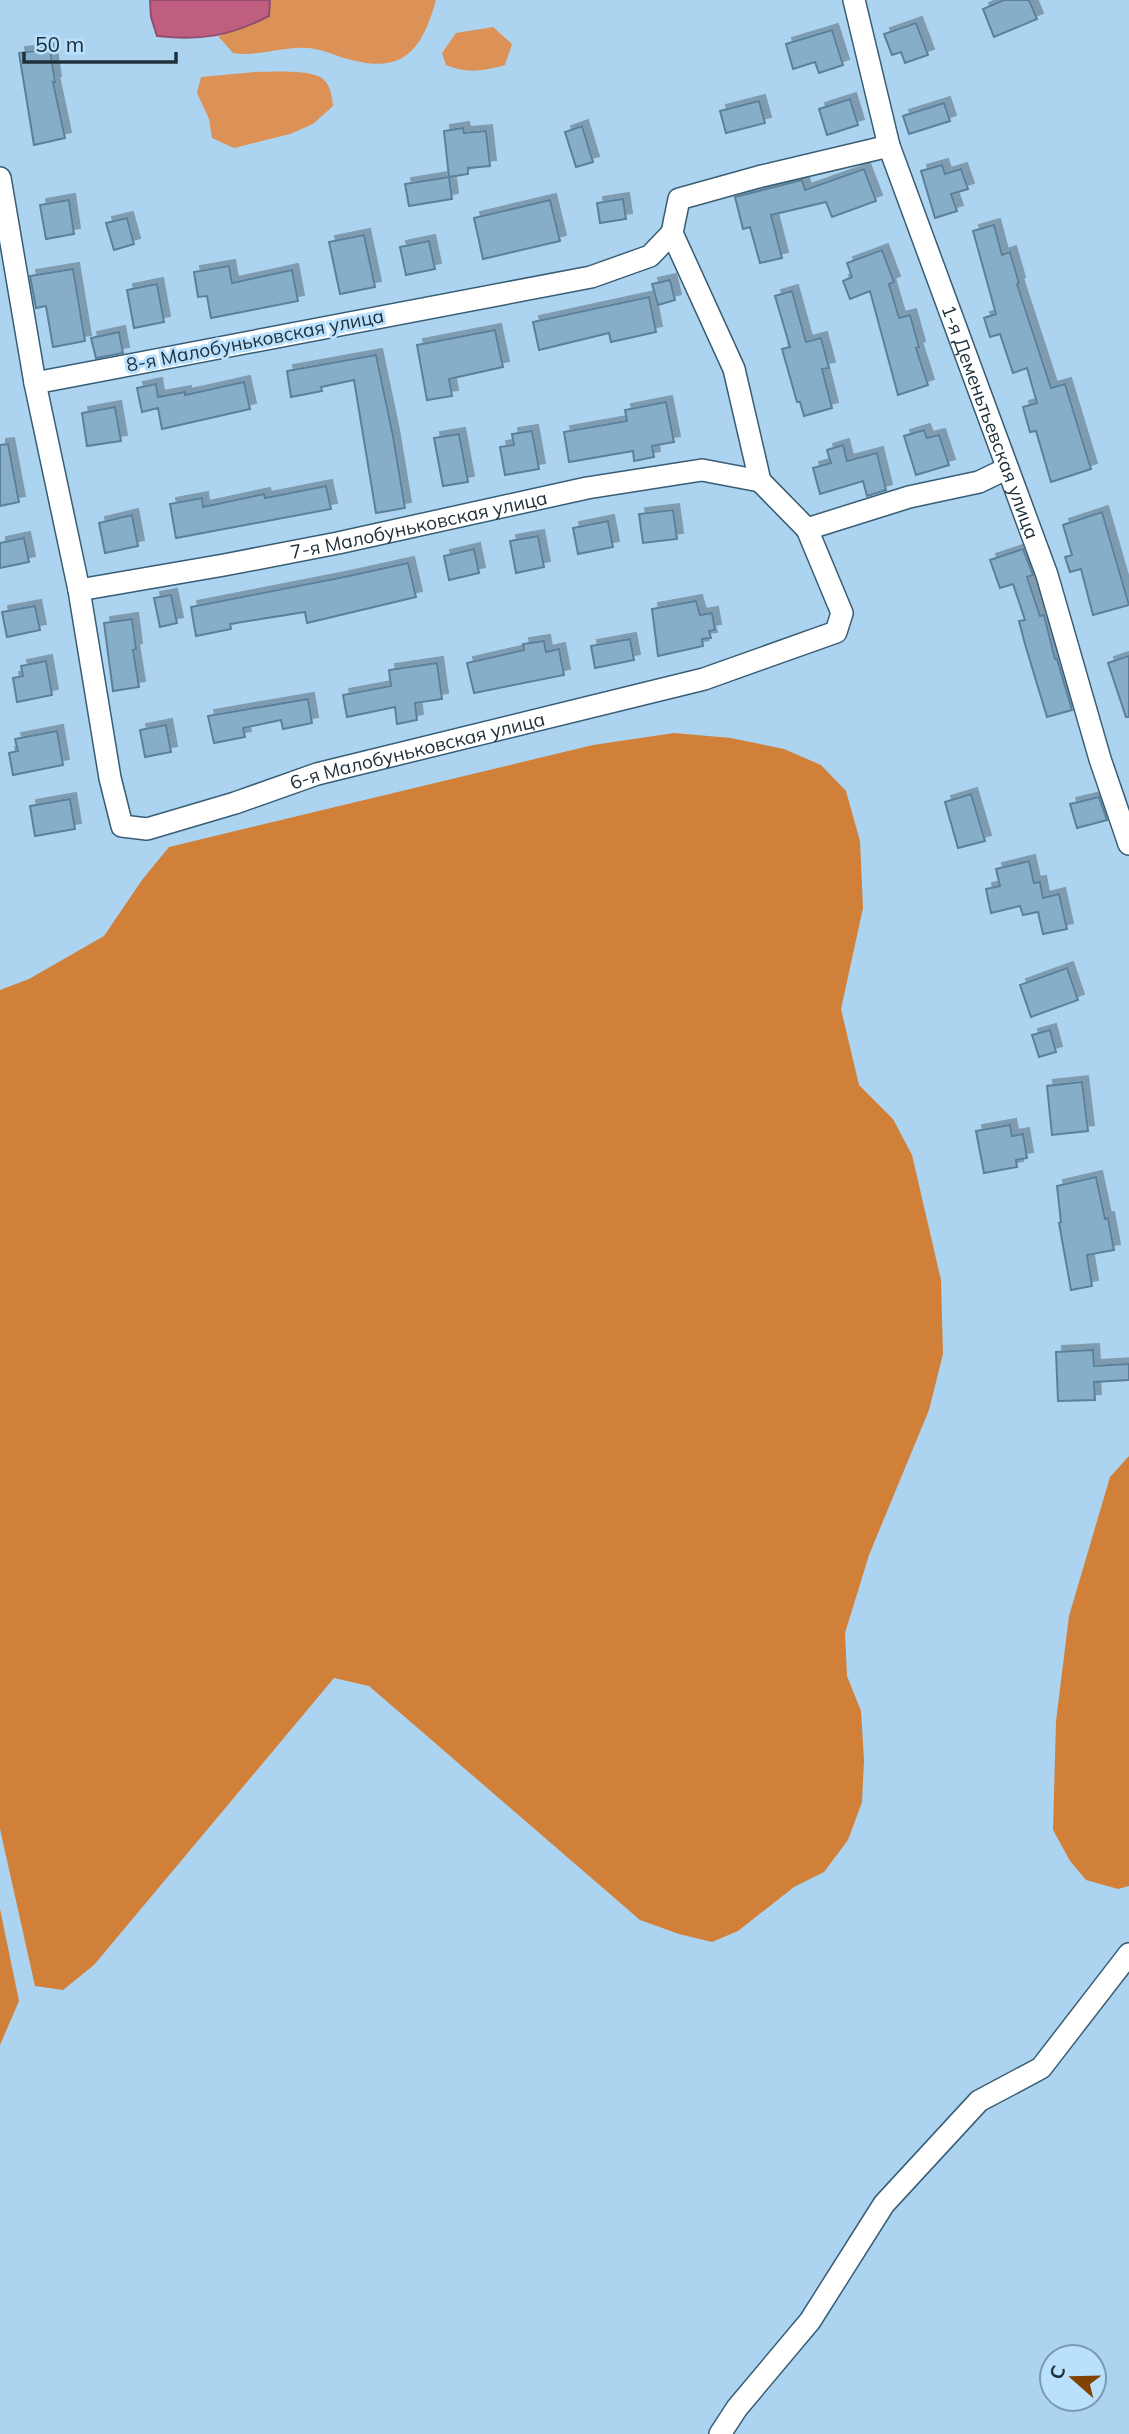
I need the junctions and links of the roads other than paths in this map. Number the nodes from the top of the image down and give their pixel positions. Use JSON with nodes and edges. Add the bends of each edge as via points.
{"nodes":[{"id":1,"x":854,"y":0,"type":"edge"},
{"id":2,"x":889,"y":146,"type":"junction"},
{"id":3,"x":0,"y":178,"type":"edge"},
{"id":4,"x":672,"y":233,"type":"junction"},
{"id":5,"x":35,"y":383,"type":"junction"},
{"id":6,"x":1006,"y":469,"type":"junction"},
{"id":7,"x":760,"y":481,"type":"junction"},
{"id":8,"x":807,"y":528,"type":"junction"},
{"id":9,"x":79,"y":590,"type":"junction"},
{"id":10,"x":1129,"y":844,"type":"edge"},
{"id":11,"x":1129,"y":1954,"type":"edge"},
{"id":12,"x":720,"y":2434,"type":"edge"}],
"edges":[{"from":1,"to":2,"type":"street","name":"1-я Деменьтьевская улица"},
{"from":2,"to":4,"type":"street","via":[[679,199]]},
{"from":2,"to":6,"type":"street","name":"1-я Деменьтьевская улица"},
{"from":3,"to":5,"type":"street"},
{"from":4,"to":5,"type":"street","name":"8-я Малобуньковская улица","via":[[650,256],[591,277]]},
{"from":4,"to":7,"type":"street","via":[[734,369]]},
{"from":5,"to":9,"type":"street"},
{"from":6,"to":8,"type":"street","via":[[979,482],[909,497]]},
{"from":6,"to":10,"type":"street","name":"1-я Деменьтьевская улица","via":[[1047,575]]},
{"from":7,"to":8,"type":"street"},
{"from":7,"to":9,"type":"street","name":"7-я Малобуньковская улица","via":[[702,470],[587,488],[325,545]]},
{"from":8,"to":9,"type":"street","name":"6-я Малобуньковская улица","via":[[842,613],[836,632],[704,679],[317,774],[147,829],[122,826]]},
{"from":11,"to":12,"type":"street","via":[[1041,2068],[979,2101],[884,2204],[810,2321]]}]}
